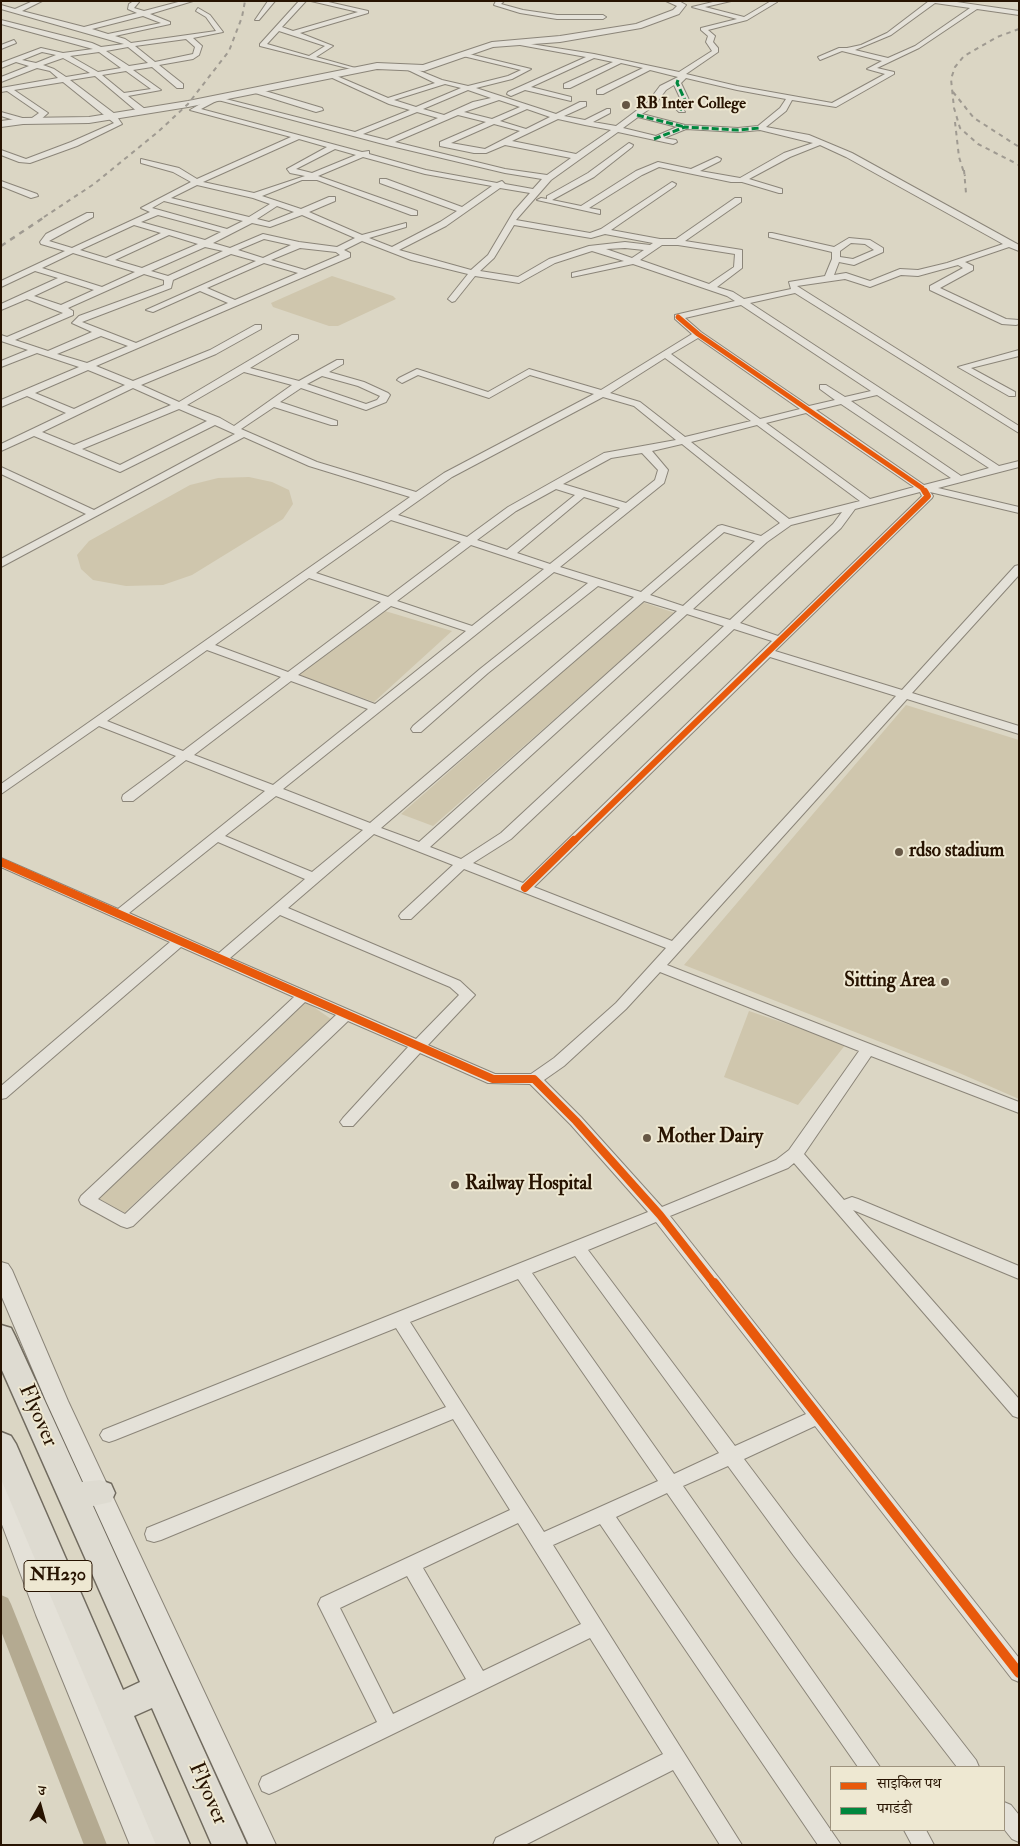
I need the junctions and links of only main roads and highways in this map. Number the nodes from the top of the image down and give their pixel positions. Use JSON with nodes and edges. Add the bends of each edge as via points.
{"nodes":[{"id":1,"x":1,"y":1336,"type":"edge"},
{"id":2,"x":1,"y":1444,"type":"edge"},
{"id":3,"x":160,"y":1689,"type":"junction"},
{"id":4,"x":114,"y":1709,"type":"junction"},
{"id":5,"x":173,"y":1845,"type":"edge"},
{"id":6,"x":230,"y":1845,"type":"edge"}],
"edges":[{"from":1,"to":3,"type":"highway","name":"Flyover","number":"NH230","via":[[86,1494]]},
{"from":2,"to":4,"type":"highway","number":"NH230","via":[[23,1519]]},
{"from":3,"to":4,"type":"highway"},
{"from":3,"to":6,"type":"highway","name":"Flyover","number":"NH230"},
{"from":4,"to":5,"type":"highway","number":"NH230"}]}
